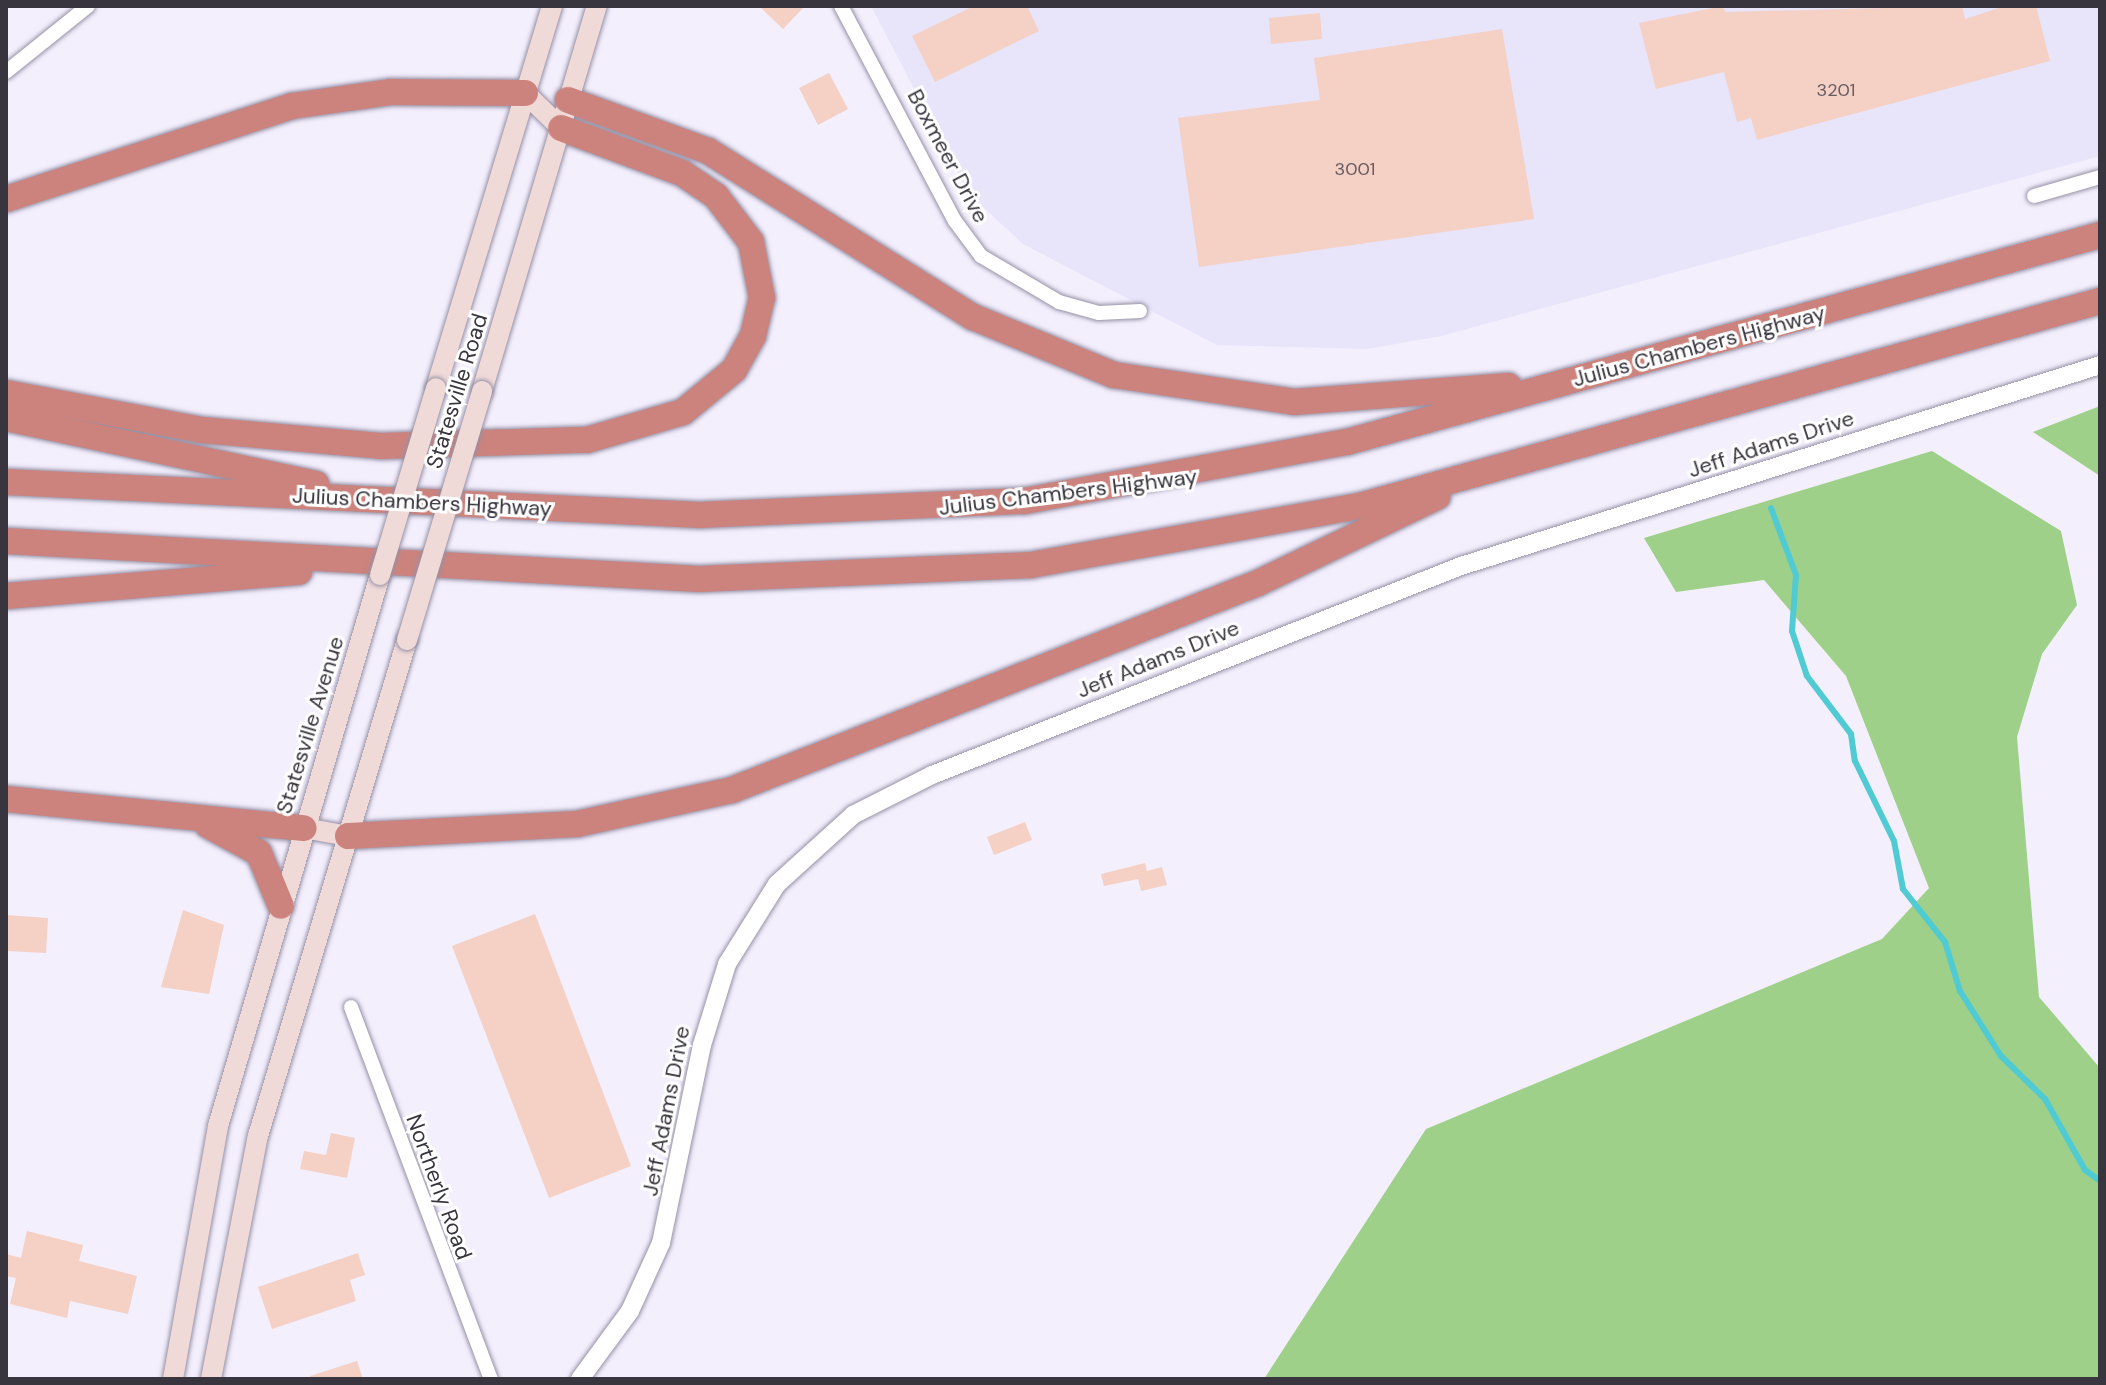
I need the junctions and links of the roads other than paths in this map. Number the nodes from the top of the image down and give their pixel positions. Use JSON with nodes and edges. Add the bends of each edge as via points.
{"nodes":[{"id":1,"x":88,"y":6,"type":"edge"},
{"id":2,"x":552,"y":6,"type":"edge"},
{"id":3,"x":597,"y":6,"type":"edge"},
{"id":4,"x":841,"y":6,"type":"edge"},
{"id":5,"x":6,"y":72,"type":"edge"},
{"id":6,"x":525,"y":93,"type":"junction"},
{"id":7,"x":568,"y":100,"type":"junction"},
{"id":8,"x":561,"y":128,"type":"junction"},
{"id":9,"x":2100,"y":177,"type":"edge"},
{"id":10,"x":2034,"y":196,"type":"dead end"},
{"id":11,"x":6,"y":199,"type":"edge"},
{"id":12,"x":2100,"y":235,"type":"edge"},
{"id":13,"x":2100,"y":301,"type":"edge"},
{"id":14,"x":1140,"y":311,"type":"dead end"},
{"id":15,"x":2100,"y":365,"type":"edge"},
{"id":16,"x":1584,"y":378,"type":"junction"},
{"id":17,"x":6,"y":393,"type":"edge"},
{"id":18,"x":6,"y":418,"type":"edge"},
{"id":19,"x":1502,"y":467,"type":"junction"},
{"id":20,"x":6,"y":482,"type":"edge"},
{"id":21,"x":410,"y":502,"type":"junction"},
{"id":22,"x":6,"y":541,"type":"edge"},
{"id":23,"x":390,"y":565,"type":"junction"},
{"id":24,"x":6,"y":596,"type":"edge"},
{"id":25,"x":6,"y":799,"type":"edge"},
{"id":26,"x":198,"y":821,"type":"junction"},
{"id":27,"x":304,"y":828,"type":"junction"},
{"id":28,"x":348,"y":836,"type":"junction"},
{"id":29,"x":281,"y":906,"type":"junction"},
{"id":30,"x":351,"y":1007,"type":"dead end"},
{"id":31,"x":173,"y":1379,"type":"edge"},
{"id":32,"x":211,"y":1379,"type":"edge"},
{"id":33,"x":491,"y":1379,"type":"edge"},
{"id":34,"x":580,"y":1379,"type":"edge"}],
"edges":[{"from":1,"to":5,"type":"street"},
{"from":2,"to":6,"type":"main road"},
{"from":3,"to":7,"type":"main road","name":"Statesville Road"},
{"from":4,"to":14,"type":"street","name":"Boxmeer Drive","via":[[955,221],[981,256],[1059,302],[1099,313]]},
{"from":6,"to":7,"type":"main road"},
{"from":6,"to":8,"type":"main road"},
{"from":6,"to":11,"type":"highway","via":[[390,92],[315,101]]},
{"from":6,"to":27,"type":"main road","name":"Statesville Avenue","bridge":true},
{"from":7,"to":8,"type":"main road","name":"Statesville Road"},
{"from":7,"to":16,"type":"highway","via":[[708,151],[973,317],[1114,375],[1219,395],[1333,402]]},
{"from":8,"to":17,"type":"highway","via":[[682,173],[716,196],[751,242],[762,298],[753,336],[734,370],[683,412],[587,440],[380,446],[202,430]]},
{"from":8,"to":28,"type":"main road","name":"Statesville Road","bridge":true},
{"from":9,"to":10,"type":"street"},
{"from":12,"to":16,"type":"highway","name":"Julius Chambers Highway"},
{"from":13,"to":19,"type":"highway"},
{"from":15,"to":34,"type":"street","name":"Jeff Adams Drive","via":[[1461,566],[932,775],[853,815],[777,884],[734,951],[708,1020],[661,1243],[630,1311]]},
{"from":16,"to":21,"type":"highway","name":"Julius Chambers Highway","via":[[1284,458],[1024,501],[764,516]]},
{"from":18,"to":21,"type":"highway"},
{"from":19,"to":23,"type":"highway","via":[[1232,534],[966,571],[699,579]]},
{"from":19,"to":28,"type":"highway","via":[[1258,583],[732,790],[577,824]]},
{"from":20,"to":21,"type":"highway","name":"Julius Chambers Highway"},
{"from":22,"to":23,"type":"highway"},
{"from":23,"to":24,"type":"highway"},
{"from":25,"to":26,"type":"highway"},
{"from":26,"to":27,"type":"highway"},
{"from":26,"to":29,"type":"highway","via":[[259,853]]},
{"from":27,"to":28,"type":"main road"},
{"from":27,"to":29,"type":"main road","name":"Statesville Avenue"},
{"from":28,"to":32,"type":"main road","via":[[245,1183]]},
{"from":29,"to":31,"type":"main road","name":"Statesville Avenue","via":[[206,1174]]},
{"from":30,"to":33,"type":"street","name":"Northerly Road"}]}
